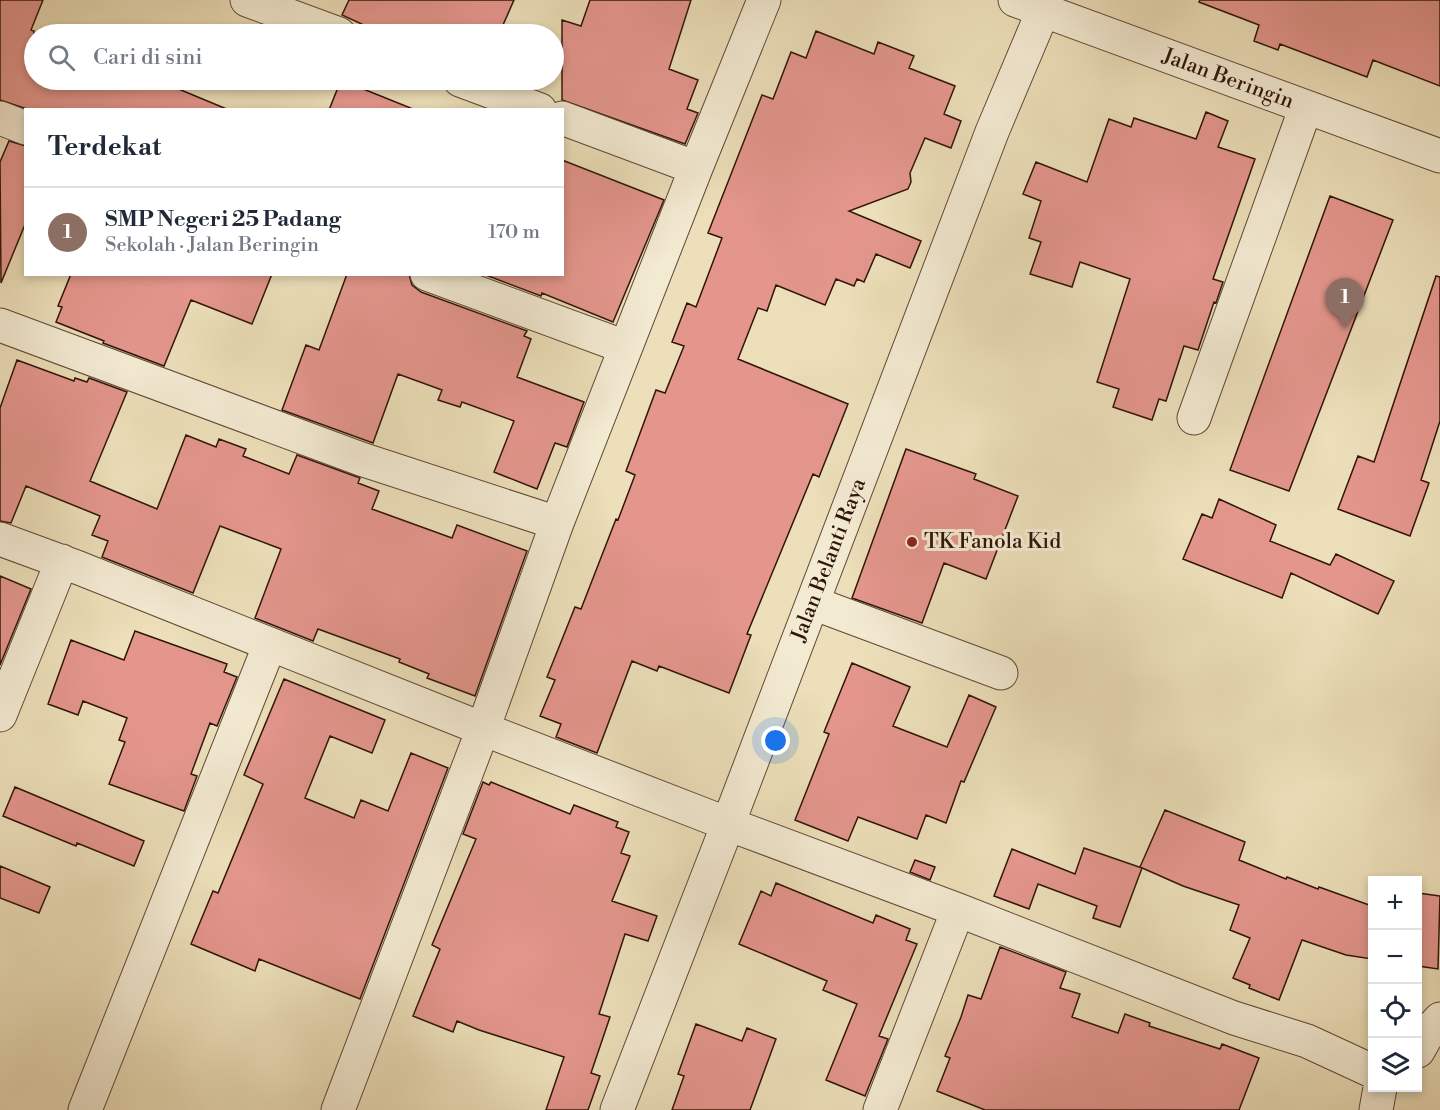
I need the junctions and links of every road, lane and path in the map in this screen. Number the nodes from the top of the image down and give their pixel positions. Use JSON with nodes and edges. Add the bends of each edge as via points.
{"nodes":[{"id":1,"x":247,"y":0,"type":"edge"},
{"id":2,"x":765,"y":0,"type":"edge"},
{"id":3,"x":1029,"y":5,"type":"edge"},
{"id":4,"x":312,"y":24,"type":"edge"},
{"id":5,"x":487,"y":90,"type":"edge"},
{"id":6,"x":1306,"y":107,"type":"junction"},
{"id":7,"x":535,"y":108,"type":"edge"},
{"id":8,"x":0,"y":118,"type":"edge"},
{"id":9,"x":564,"y":119,"type":"edge"},
{"id":10,"x":24,"y":127,"type":"edge"},
{"id":11,"x":1440,"y":156,"type":"edge"},
{"id":12,"x":696,"y":168,"type":"junction"},
{"id":13,"x":432,"y":276,"type":"edge"},
{"id":14,"x":0,"y":325,"type":"edge"},
{"id":15,"x":625,"y":347,"type":"junction"},
{"id":16,"x":1194,"y":418,"type":"dead end"},
{"id":17,"x":557,"y":523,"type":"junction"},
{"id":18,"x":0,"y":539,"type":"edge"},
{"id":19,"x":62,"y":561,"type":"junction"},
{"id":20,"x":813,"y":603,"type":"junction"},
{"id":21,"x":270,"y":644,"type":"junction"},
{"id":22,"x":1001,"y":673,"type":"dead end"},
{"id":23,"x":0,"y":715,"type":"edge"},
{"id":24,"x":483,"y":729,"type":"junction"},
{"id":25,"x":728,"y":824,"type":"junction"},
{"id":26,"x":958,"y":910,"type":"junction"},
{"id":27,"x":1440,"y":1020,"type":"edge"},
{"id":28,"x":1422,"y":1044,"type":"edge"},
{"id":29,"x":1368,"y":1069,"type":"edge"},
{"id":30,"x":1379,"y":1092,"type":"edge"},
{"id":31,"x":85,"y":1110,"type":"edge"},
{"id":32,"x":338,"y":1110,"type":"edge"},
{"id":33,"x":617,"y":1110,"type":"edge"},
{"id":34,"x":880,"y":1110,"type":"edge"},
{"id":35,"x":1376,"y":1110,"type":"edge"}],
"edges":[{"from":1,"to":4,"type":"street"},
{"from":2,"to":12,"type":"street"},
{"from":3,"to":6,"type":"street","name":"Jalan Beringin"},
{"from":3,"to":20,"type":"street","name":"Jalan Belanti Raya","via":[[992,132]]},
{"from":5,"to":7,"type":"street"},
{"from":6,"to":11,"type":"street","name":"Jalan Beringin"},
{"from":6,"to":16,"type":"street"},
{"from":8,"to":10,"type":"street"},
{"from":9,"to":12,"type":"street"},
{"from":12,"to":15,"type":"street"},
{"from":13,"to":15,"type":"street"},
{"from":14,"to":17,"type":"street","via":[[361,459]]},
{"from":15,"to":17,"type":"street"},
{"from":17,"to":24,"type":"street"},
{"from":18,"to":19,"type":"street"},
{"from":19,"to":21,"type":"street"},
{"from":19,"to":23,"type":"street"},
{"from":20,"to":22,"type":"street"},
{"from":20,"to":25,"type":"street","name":"Jalan Belanti Raya"},
{"from":21,"to":24,"type":"street"},
{"from":21,"to":31,"type":"street"},
{"from":24,"to":25,"type":"street"},
{"from":24,"to":32,"type":"street"},
{"from":25,"to":26,"type":"street"},
{"from":25,"to":33,"type":"street","name":"Jalan Belanti Raya"},
{"from":26,"to":29,"type":"street","via":[[1234,1018],[1307,1041]]},
{"from":26,"to":34,"type":"street"},
{"from":27,"to":28,"type":"street"},
{"from":30,"to":35,"type":"street"}]}
